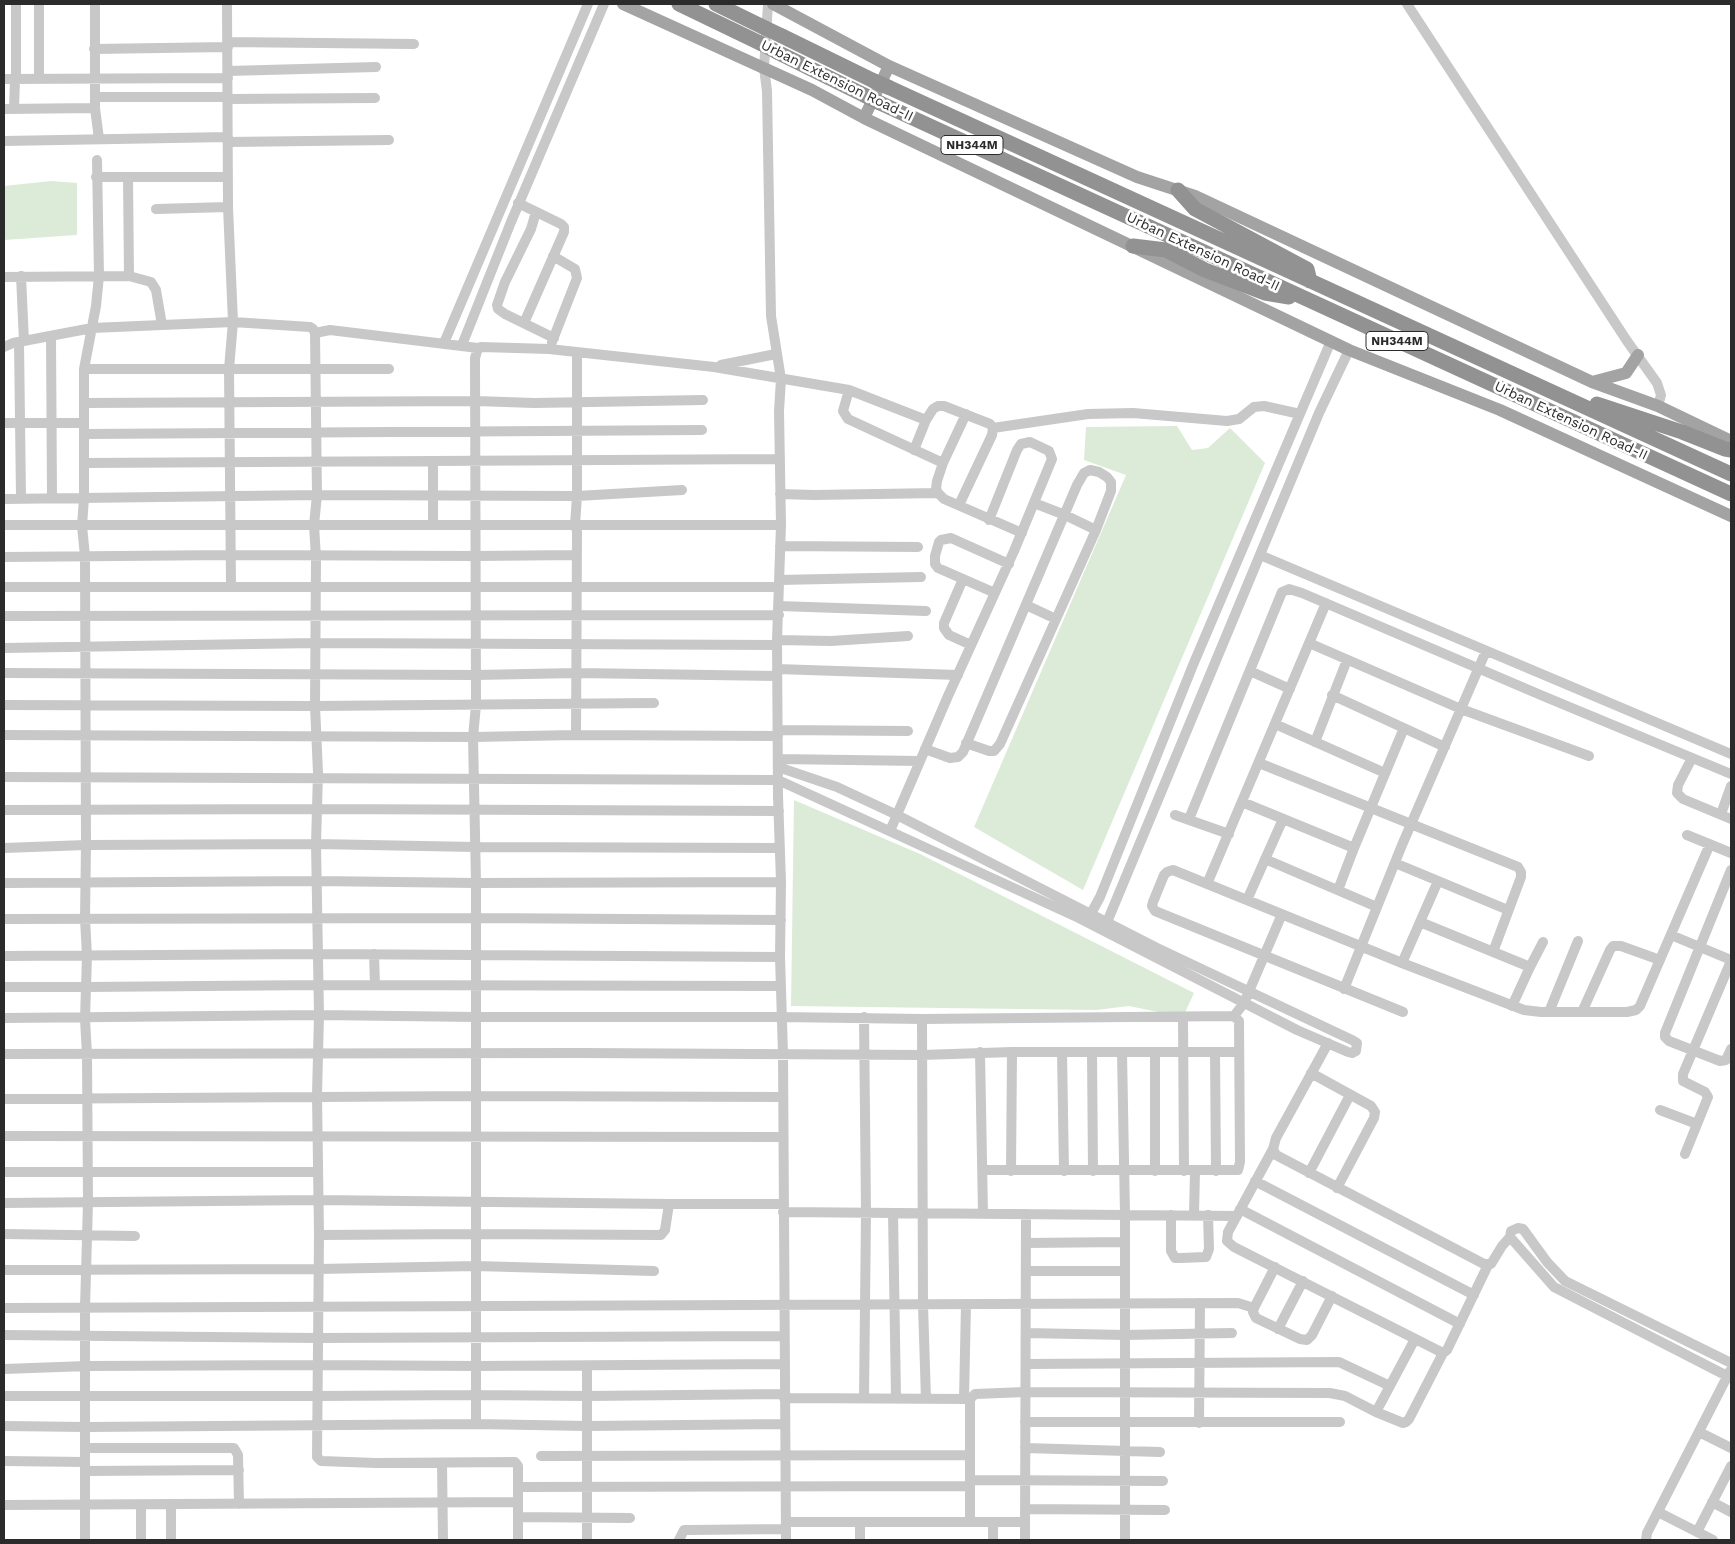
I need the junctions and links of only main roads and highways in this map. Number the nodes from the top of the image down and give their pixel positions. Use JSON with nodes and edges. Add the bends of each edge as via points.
{"nodes":[{"id":1,"x":623,"y":4,"type":"edge"},
{"id":2,"x":679,"y":4,"type":"edge"},
{"id":3,"x":716,"y":4,"type":"edge"},
{"id":4,"x":774,"y":4,"type":"edge"},
{"id":5,"x":889,"y":66,"type":"junction"},
{"id":6,"x":864,"y":118,"type":"junction"},
{"id":7,"x":1178,"y":190,"type":"junction"},
{"id":8,"x":1133,"y":246,"type":"junction"},
{"id":9,"x":1310,"y":281,"type":"junction"},
{"id":10,"x":1305,"y":299,"type":"junction"},
{"id":11,"x":1638,"y":355,"type":"road end"},
{"id":12,"x":1592,"y":382,"type":"junction"},
{"id":13,"x":1575,"y":403,"type":"junction"},
{"id":14,"x":1731,"y":441,"type":"edge"},
{"id":15,"x":1731,"y":450,"type":"edge"},
{"id":16,"x":1731,"y":474,"type":"edge"},
{"id":17,"x":1731,"y":494,"type":"edge"},
{"id":18,"x":1731,"y":516,"type":"edge"}],
"edges":[{"from":1,"to":6,"type":"main road","via":[[812,90]]},
{"from":2,"to":10,"type":"highway","name":"Urban Extension Road-II","number":"NH344M","bridge":true,"via":[[873,99]]},
{"from":3,"to":9,"type":"highway","name":"Urban Extension Road-II","number":"NH344M","bridge":true,"via":[[881,84]]},
{"from":4,"to":5,"type":"main road"},
{"from":5,"to":6,"type":"main road"},
{"from":5,"to":7,"type":"main road","via":[[1137,176]]},
{"from":6,"to":8,"type":"main road"},
{"from":7,"to":9,"type":"highway","via":[[1195,209],[1307,269]]},
{"from":7,"to":12,"type":"main road"},
{"from":8,"to":10,"type":"highway","via":[[1166,250],[1265,294]]},
{"from":8,"to":18,"type":"main road","via":[[1349,350],[1500,410]]},
{"from":9,"to":13,"type":"highway","name":"Urban Extension Road-II","number":"NH344M"},
{"from":10,"to":17,"type":"highway","name":"Urban Extension Road-II","number":"NH344M"},
{"from":11,"to":12,"type":"main road","via":[[1626,373]]},
{"from":12,"to":14,"type":"main road","via":[[1658,406]]},
{"from":13,"to":15,"type":"highway","via":[[1599,404]]},
{"from":13,"to":16,"type":"highway","name":"Urban Extension Road-II","number":"NH344M"}]}
